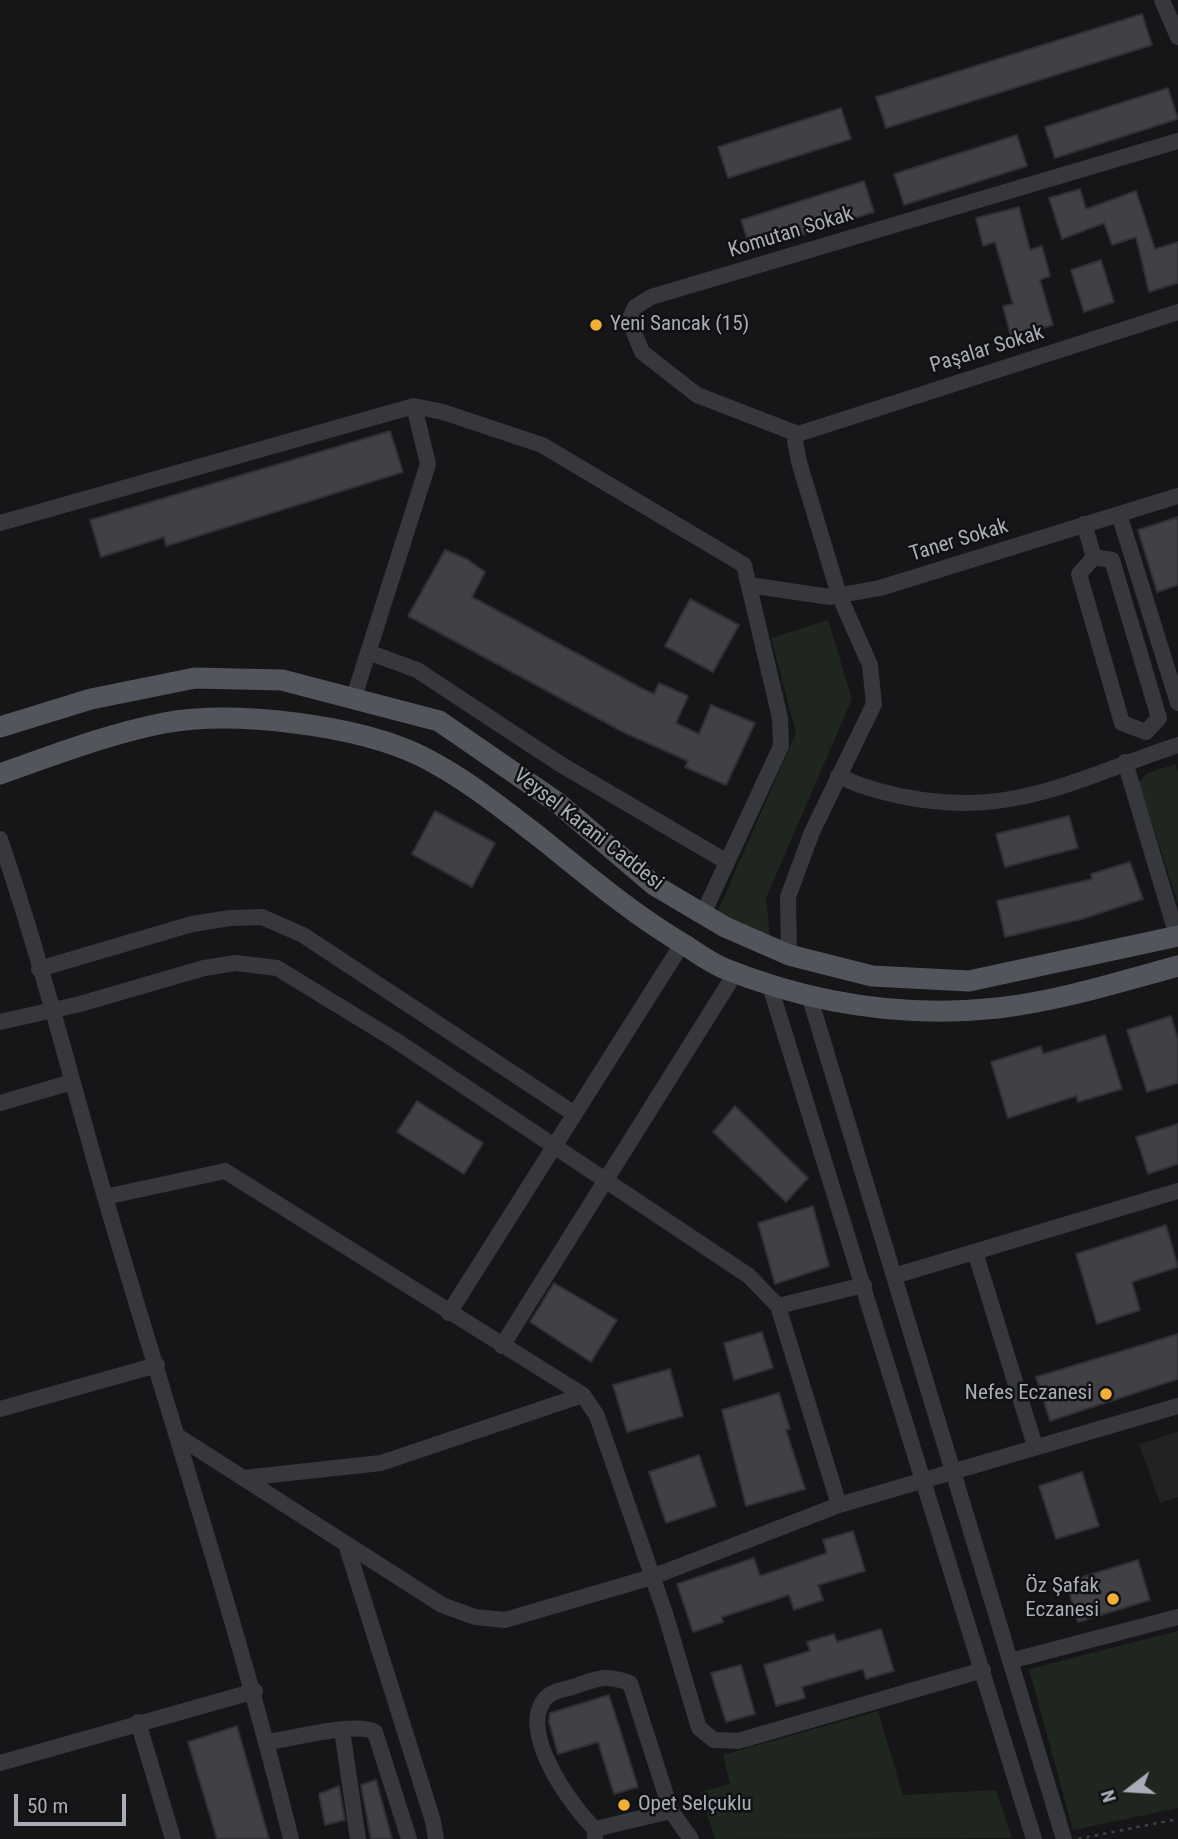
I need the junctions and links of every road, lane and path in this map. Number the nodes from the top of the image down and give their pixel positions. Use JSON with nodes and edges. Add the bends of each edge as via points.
{"nodes":[{"id":1,"x":1162,"y":0,"type":"edge"},
{"id":2,"x":1177,"y":33,"type":"edge"},
{"id":3,"x":1178,"y":141,"type":"edge"},
{"id":4,"x":1178,"y":312,"type":"edge"},
{"id":5,"x":414,"y":406,"type":"junction"},
{"id":6,"x":804,"y":431,"type":"junction"},
{"id":7,"x":1178,"y":496,"type":"edge"},
{"id":8,"x":1119,"y":514,"type":"junction"},
{"id":9,"x":0,"y":523,"type":"edge"},
{"id":10,"x":1084,"y":524,"type":"junction"},
{"id":11,"x":1094,"y":557,"type":"junction"},
{"id":12,"x":749,"y":585,"type":"junction"},
{"id":13,"x":839,"y":595,"type":"junction"},
{"id":14,"x":368,"y":652,"type":"junction"},
{"id":15,"x":354,"y":697,"type":"junction"},
{"id":16,"x":1178,"y":703,"type":"edge"},
{"id":17,"x":0,"y":727,"type":"edge"},
{"id":18,"x":1146,"y":732,"type":"junction"},
{"id":19,"x":1178,"y":745,"type":"edge"},
{"id":20,"x":1152,"y":753,"type":"junction"},
{"id":21,"x":1125,"y":762,"type":"junction"},
{"id":22,"x":0,"y":774,"type":"edge"},
{"id":23,"x":838,"y":776,"type":"junction"},
{"id":24,"x":0,"y":839,"type":"edge"},
{"id":25,"x":727,"y":862,"type":"junction"},
{"id":26,"x":703,"y":914,"type":"junction"},
{"id":27,"x":1177,"y":936,"type":"edge"},
{"id":28,"x":681,"y":944,"type":"junction"},
{"id":29,"x":789,"y":956,"type":"junction"},
{"id":30,"x":1178,"y":966,"type":"edge"},
{"id":31,"x":39,"y":969,"type":"junction"},
{"id":32,"x":736,"y":972,"type":"junction"},
{"id":33,"x":769,"y":983,"type":"junction"},
{"id":34,"x":809,"y":995,"type":"junction"},
{"id":35,"x":51,"y":1011,"type":"junction"},
{"id":36,"x":0,"y":1022,"type":"edge"},
{"id":37,"x":72,"y":1082,"type":"junction"},
{"id":38,"x":0,"y":1103,"type":"edge"},
{"id":39,"x":573,"y":1113,"type":"junction"},
{"id":40,"x":553,"y":1144,"type":"junction"},
{"id":41,"x":605,"y":1179,"type":"junction"},
{"id":42,"x":1178,"y":1191,"type":"edge"},
{"id":43,"x":105,"y":1197,"type":"junction"},
{"id":44,"x":975,"y":1252,"type":"junction"},
{"id":45,"x":894,"y":1276,"type":"junction"},
{"id":46,"x":864,"y":1285,"type":"junction"},
{"id":47,"x":778,"y":1306,"type":"junction"},
{"id":48,"x":449,"y":1312,"type":"junction"},
{"id":49,"x":502,"y":1346,"type":"junction"},
{"id":50,"x":157,"y":1365,"type":"junction"},
{"id":51,"x":583,"y":1395,"type":"junction"},
{"id":52,"x":1178,"y":1406,"type":"edge"},
{"id":53,"x":0,"y":1409,"type":"edge"},
{"id":54,"x":179,"y":1437,"type":"junction"},
{"id":55,"x":1035,"y":1446,"type":"junction"},
{"id":56,"x":953,"y":1470,"type":"junction"},
{"id":57,"x":243,"y":1478,"type":"junction"},
{"id":58,"x":923,"y":1482,"type":"junction"},
{"id":59,"x":839,"y":1505,"type":"junction"},
{"id":60,"x":346,"y":1544,"type":"junction"},
{"id":61,"x":652,"y":1577,"type":"junction"},
{"id":62,"x":1178,"y":1617,"type":"edge"},
{"id":63,"x":1010,"y":1661,"type":"junction"},
{"id":64,"x":984,"y":1670,"type":"junction"},
{"id":65,"x":255,"y":1691,"type":"junction"},
{"id":66,"x":138,"y":1722,"type":"junction"},
{"id":67,"x":342,"y":1730,"type":"junction"},
{"id":68,"x":268,"y":1742,"type":"junction"},
{"id":69,"x":0,"y":1763,"type":"edge"},
{"id":70,"x":671,"y":1811,"type":"junction"},
{"id":71,"x":1178,"y":1819,"type":"edge"},
{"id":72,"x":595,"y":1834,"type":"edge"},
{"id":73,"x":173,"y":1839,"type":"edge"},
{"id":74,"x":291,"y":1839,"type":"edge"},
{"id":75,"x":358,"y":1839,"type":"edge"},
{"id":76,"x":409,"y":1839,"type":"edge"},
{"id":77,"x":436,"y":1839,"type":"edge"},
{"id":78,"x":691,"y":1839,"type":"edge"},
{"id":79,"x":1034,"y":1839,"type":"edge"},
{"id":80,"x":1064,"y":1839,"type":"edge"},
{"id":81,"x":1078,"y":1839,"type":"edge"}],
"edges":[{"from":1,"to":2,"type":"street"},
{"from":3,"to":6,"type":"street","name":"Komutan Sokak","via":[[651,297],[635,307],[629,320],[642,352],[696,395]]},
{"from":4,"to":6,"type":"street","name":"Paşalar Sokak"},
{"from":5,"to":9,"type":"street"},
{"from":5,"to":12,"type":"street","via":[[542,445],[744,565]]},
{"from":5,"to":14,"type":"street","via":[[428,464]]},
{"from":6,"to":13,"type":"street","via":[[794,441]]},
{"from":7,"to":8,"type":"street","name":"Taner Sokak"},
{"from":8,"to":10,"type":"street","name":"Taner Sokak"},
{"from":8,"to":16,"type":"street"},
{"from":10,"to":11,"type":"street"},
{"from":10,"to":13,"type":"street","name":"Taner Sokak","via":[[880,588]]},
{"from":11,"to":18,"type":"street","via":[[1112,560],[1124,599],[1159,718]]},
{"from":11,"to":18,"type":"street","via":[[1079,573],[1122,723]]},
{"from":12,"to":13,"type":"street","name":"Taner Sokak"},
{"from":12,"to":25,"type":"street","via":[[780,718],[781,746]]},
{"from":13,"to":23,"type":"street","via":[[870,665],[874,704]]},
{"from":14,"to":15,"type":"street"},
{"from":14,"to":25,"type":"street","via":[[417,670],[561,764]]},
{"from":15,"to":17,"type":"main road","name":"Veysel Karani Caddesi","via":[[282,680],[195,678],[90,699]]},
{"from":15,"to":26,"type":"main road","name":"Veysel Karani Caddesi","via":[[439,721],[558,803],[654,885]]},
{"from":18,"to":20,"type":"street"},
{"from":19,"to":20,"type":"street"},
{"from":20,"to":21,"type":"street"},
{"from":21,"to":23,"type":"street","via":[[1103,773],[1009,800],[944,803],[861,786]]},
{"from":21,"to":27,"type":"street"},
{"from":22,"to":28,"type":"main road","name":"Veysel Karani Caddesi","via":[[84,744],[166,723],[245,718],[359,736],[419,755],[475,787]]},
{"from":23,"to":29,"type":"street","via":[[788,897]]},
{"from":24,"to":31,"type":"street"},
{"from":25,"to":26,"type":"street"},
{"from":26,"to":29,"type":"main road","name":"Veysel Karani Caddesi"},
{"from":27,"to":29,"type":"main road","name":"Veysel Karani Caddesi","via":[[969,981],[872,976]]},
{"from":28,"to":32,"type":"main road","name":"Veysel Karani Caddesi"},
{"from":28,"to":39,"type":"street"},
{"from":30,"to":34,"type":"main road","name":"Veysel Karani Caddesi","via":[[999,1008],[922,1012],[851,1005]]},
{"from":31,"to":35,"type":"street"},
{"from":31,"to":39,"type":"street","via":[[192,923],[262,917],[303,935]]},
{"from":32,"to":33,"type":"main road","name":"Veysel Karani Caddesi"},
{"from":32,"to":41,"type":"street"},
{"from":33,"to":34,"type":"main road","name":"Veysel Karani Caddesi"},
{"from":33,"to":46,"type":"street"},
{"from":34,"to":45,"type":"street"},
{"from":35,"to":36,"type":"street"},
{"from":35,"to":37,"type":"street"},
{"from":35,"to":40,"type":"street","via":[[204,968],[236,963],[277,968]]},
{"from":37,"to":38,"type":"street"},
{"from":37,"to":43,"type":"street"},
{"from":39,"to":40,"type":"street"},
{"from":40,"to":41,"type":"street"},
{"from":40,"to":48,"type":"street"},
{"from":41,"to":47,"type":"street","via":[[749,1276]]},
{"from":41,"to":49,"type":"street"},
{"from":42,"to":44,"type":"street"},
{"from":43,"to":48,"type":"street","via":[[225,1171]]},
{"from":43,"to":50,"type":"street"},
{"from":44,"to":45,"type":"street"},
{"from":44,"to":55,"type":"street"},
{"from":45,"to":56,"type":"street"},
{"from":46,"to":47,"type":"street"},
{"from":46,"to":58,"type":"street"},
{"from":47,"to":59,"type":"street"},
{"from":48,"to":49,"type":"street"},
{"from":49,"to":51,"type":"street"},
{"from":50,"to":53,"type":"street"},
{"from":50,"to":54,"type":"street"},
{"from":51,"to":57,"type":"street","via":[[381,1463]]},
{"from":51,"to":61,"type":"street","via":[[597,1416]]},
{"from":52,"to":55,"type":"street"},
{"from":54,"to":57,"type":"street"},
{"from":54,"to":65,"type":"street"},
{"from":55,"to":56,"type":"street"},
{"from":56,"to":58,"type":"street"},
{"from":56,"to":63,"type":"street"},
{"from":57,"to":60,"type":"street"},
{"from":58,"to":59,"type":"street"},
{"from":58,"to":64,"type":"street"},
{"from":59,"to":61,"type":"street"},
{"from":60,"to":61,"type":"street","via":[[442,1605],[475,1618],[505,1620]]},
{"from":60,"to":77,"type":"street"},
{"from":61,"to":64,"type":"street","via":[[699,1728],[713,1740],[738,1741]]},
{"from":62,"to":63,"type":"street"},
{"from":63,"to":80,"type":"street"},
{"from":64,"to":79,"type":"street"},
{"from":65,"to":66,"type":"street"},
{"from":65,"to":68,"type":"street"},
{"from":66,"to":69,"type":"street"},
{"from":66,"to":73,"type":"street"},
{"from":67,"to":68,"type":"street"},
{"from":67,"to":75,"type":"street"},
{"from":67,"to":76,"type":"street","via":[[375,1732]]},
{"from":68,"to":74,"type":"street"},
{"from":70,"to":72,"type":"street"},
{"from":70,"to":72,"type":"street","via":[[630,1683],[608,1675],[549,1696],[538,1711],[543,1756]]},
{"from":70,"to":78,"type":"street"},
{"from":71,"to":81,"type":"path"}]}
